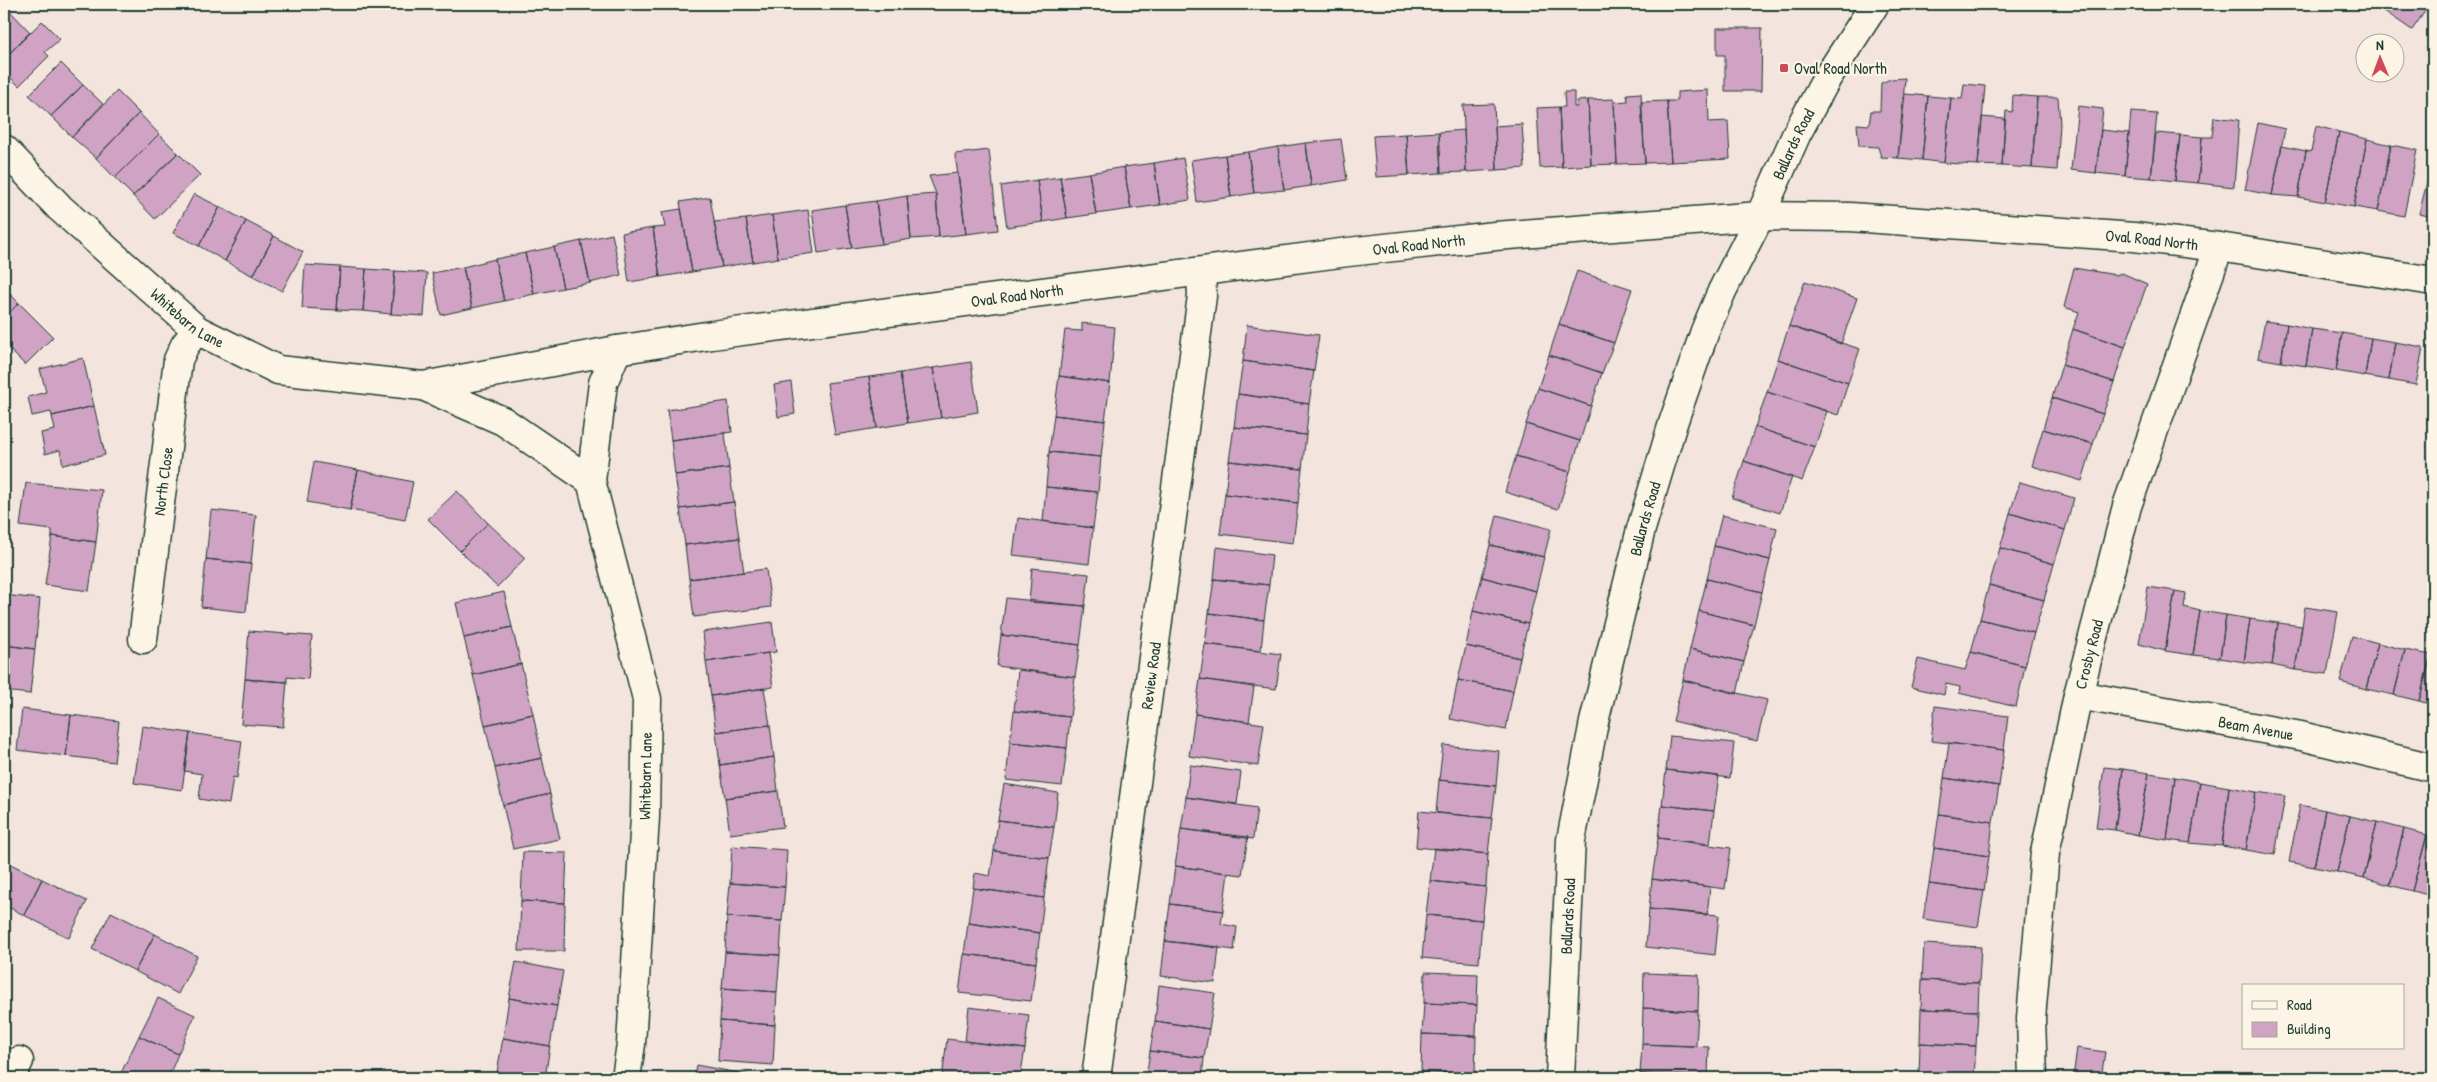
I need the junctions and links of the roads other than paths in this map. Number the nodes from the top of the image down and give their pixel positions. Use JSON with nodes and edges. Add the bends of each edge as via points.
{"nodes":[{"id":1,"x":1875,"y":4,"type":"edge"},
{"id":2,"x":4,"y":149,"type":"edge"},
{"id":3,"x":1760,"y":216,"type":"junction"},
{"id":4,"x":2219,"y":247,"type":"junction"},
{"id":5,"x":1201,"y":272,"type":"junction"},
{"id":6,"x":2433,"y":280,"type":"edge"},
{"id":7,"x":197,"y":330,"type":"junction"},
{"id":8,"x":617,"y":350,"type":"junction"},
{"id":9,"x":423,"y":386,"type":"junction"},
{"id":10,"x":592,"y":480,"type":"junction"},
{"id":11,"x":143,"y":638,"type":"dead end"},
{"id":12,"x":2078,"y":695,"type":"junction"},
{"id":13,"x":2433,"y":768,"type":"edge"},
{"id":14,"x":626,"y":1078,"type":"edge"},
{"id":15,"x":1096,"y":1078,"type":"edge"},
{"id":16,"x":1560,"y":1078,"type":"edge"},
{"id":17,"x":2032,"y":1078,"type":"edge"}],
"edges":[{"from":1,"to":3,"type":"street","name":"Ballards Road","via":[[1797,133]]},
{"from":2,"to":7,"type":"street","name":"Whitebarn Lane","via":[[60,208]]},
{"from":3,"to":4,"type":"street","name":"Oval Road North","via":[[1867,218],[2134,237]]},
{"from":3,"to":5,"type":"street","name":"Oval Road North","via":[[1495,236]]},
{"from":3,"to":16,"type":"street","name":"Ballards Road","via":[[1705,331],[1641,529],[1605,674],[1571,840]]},
{"from":4,"to":6,"type":"street","name":"Oval Road North"},
{"from":4,"to":12,"type":"street","name":"Crosby Road","via":[[2127,506]]},
{"from":5,"to":8,"type":"street","name":"Oval Road North"},
{"from":5,"to":15,"type":"street","name":"Review Road","via":[[1202,296]]},
{"from":7,"to":9,"type":"street","name":"Whitebarn Lane","via":[[278,370]]},
{"from":7,"to":11,"type":"street","name":"North Close","via":[[178,360]]},
{"from":8,"to":9,"type":"street","name":"Whitebarn Lane"},
{"from":8,"to":10,"type":"street","name":"Whitebarn Lane","via":[[603,383]]},
{"from":9,"to":10,"type":"street","name":"Whitebarn Lane","via":[[504,421]]},
{"from":10,"to":14,"type":"street","name":"Whitebarn Lane","via":[[646,699],[645,817],[631,1044]]},
{"from":12,"to":13,"type":"street","name":"Beam Avenue","via":[[2302,736]]},
{"from":12,"to":17,"type":"street","name":"Crosby Road","via":[[2045,853],[2031,1018]]}]}
